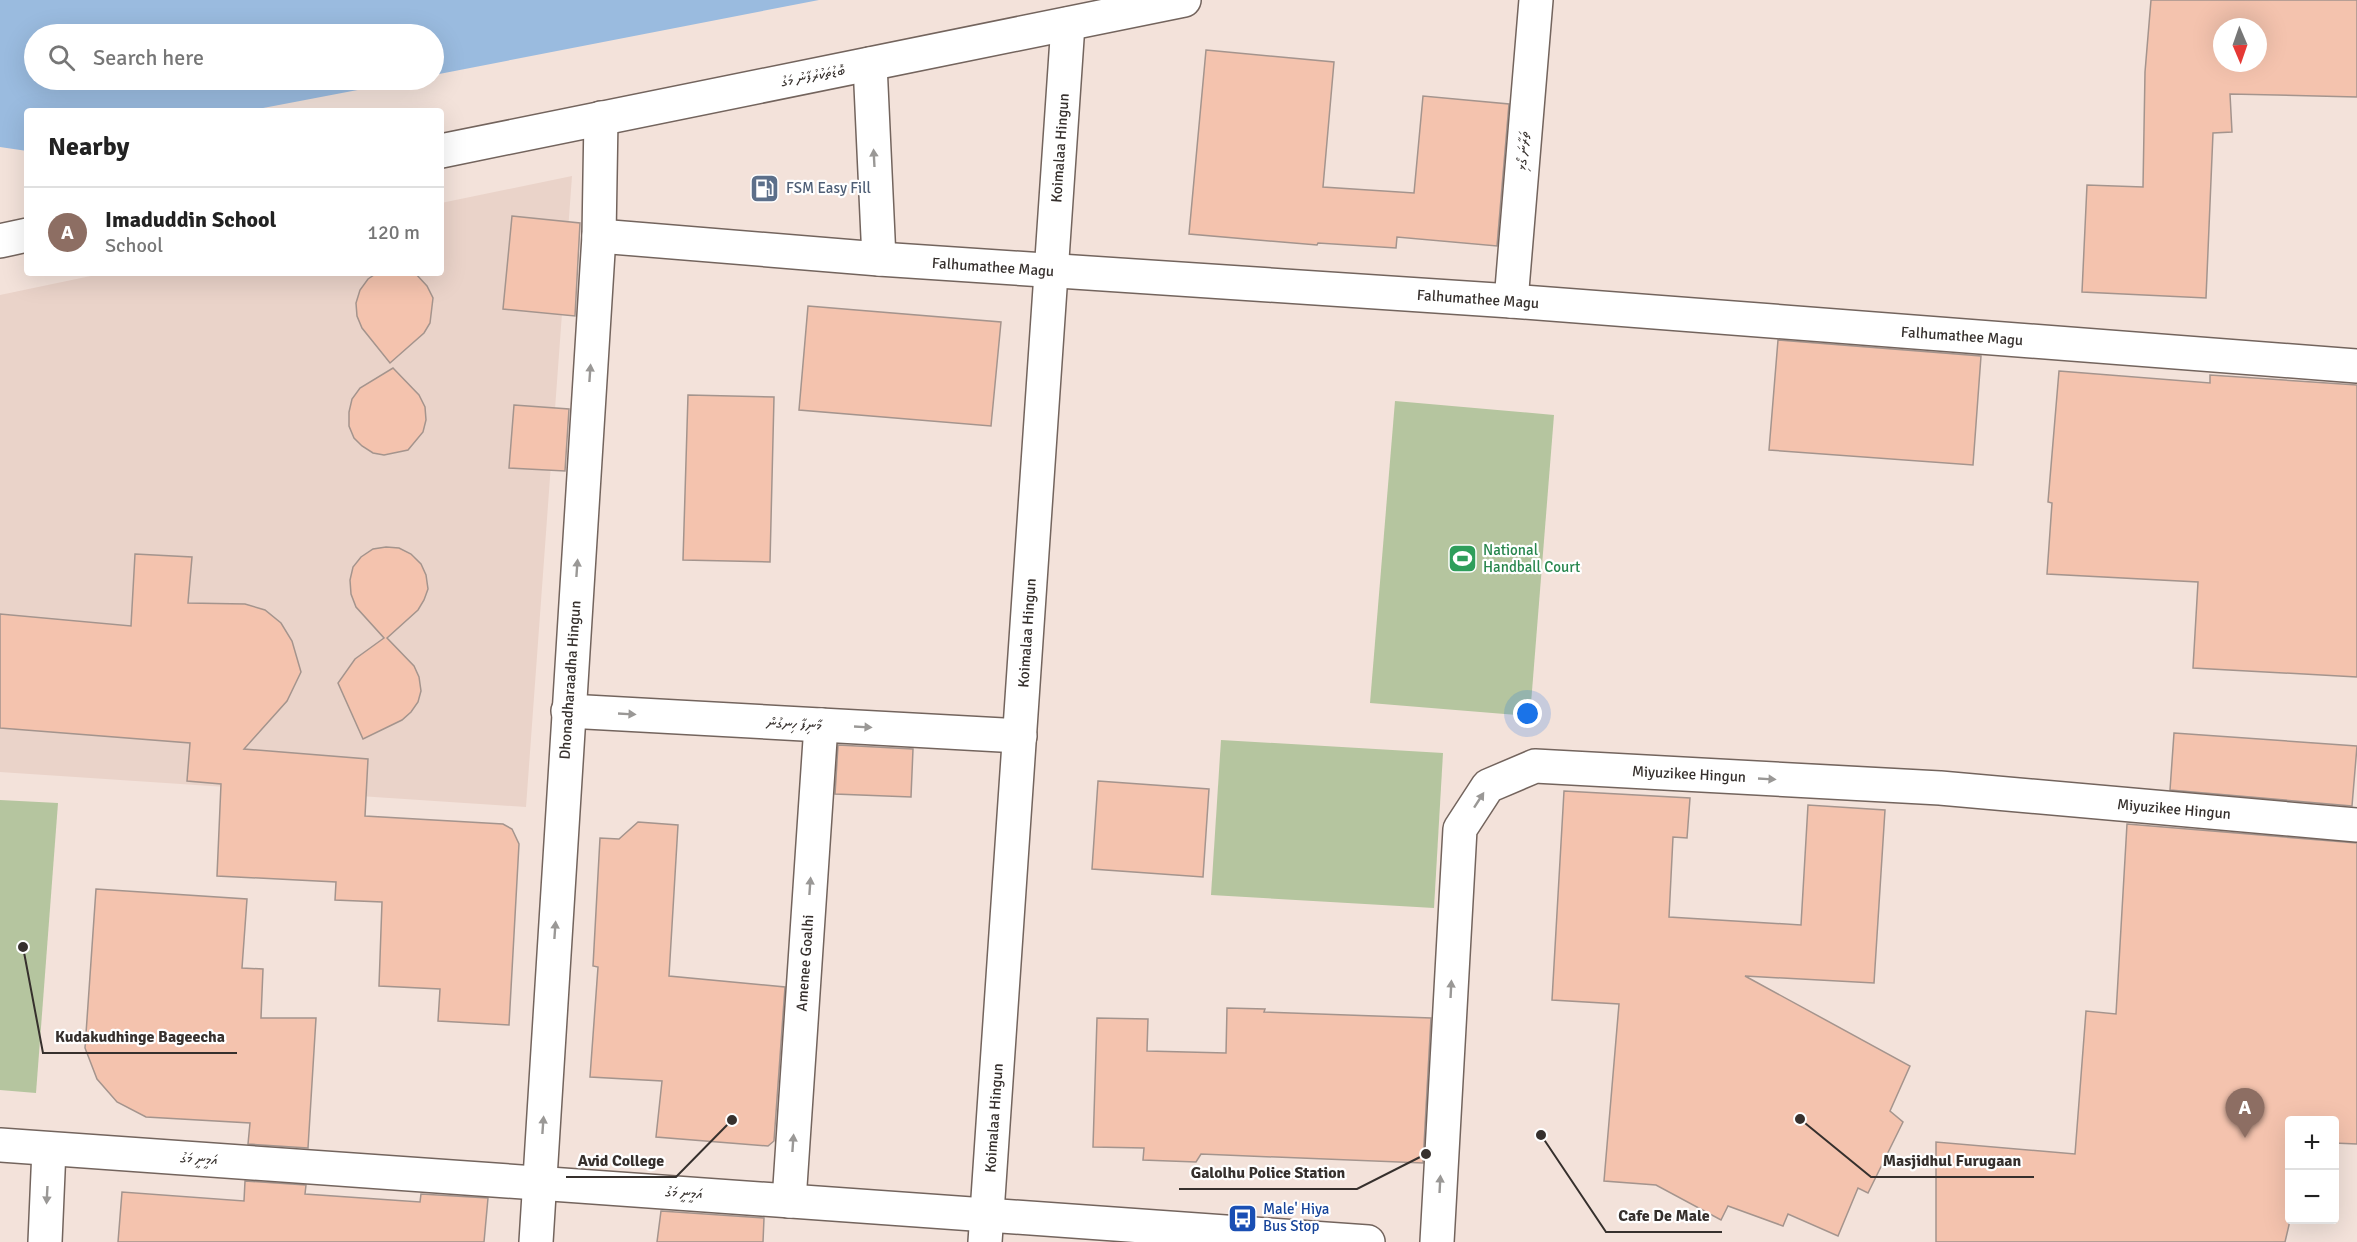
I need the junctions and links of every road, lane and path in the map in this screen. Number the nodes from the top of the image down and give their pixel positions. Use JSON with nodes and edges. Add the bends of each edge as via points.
{"nodes":[{"id":1,"x":1184,"y":0,"type":"edge"},
{"id":2,"x":1536,"y":0,"type":"edge"},
{"id":3,"x":1068,"y":24,"type":"junction"},
{"id":4,"x":870,"y":64,"type":"junction"},
{"id":5,"x":601,"y":118,"type":"junction"},
{"id":6,"x":444,"y":150,"type":"edge"},
{"id":7,"x":24,"y":236,"type":"edge"},
{"id":8,"x":598,"y":236,"type":"junction"},
{"id":9,"x":0,"y":241,"type":"edge"},
{"id":10,"x":879,"y":259,"type":"junction"},
{"id":11,"x":1051,"y":271,"type":"junction"},
{"id":12,"x":1511,"y":302,"type":"junction"},
{"id":13,"x":2357,"y":366,"type":"edge"},
{"id":14,"x":568,"y":711,"type":"junction"},
{"id":15,"x":821,"y":725,"type":"junction"},
{"id":16,"x":1020,"y":736,"type":"junction"},
{"id":17,"x":2357,"y":825,"type":"edge"},
{"id":18,"x":0,"y":1145,"type":"edge"},
{"id":19,"x":49,"y":1149,"type":"junction"},
{"id":20,"x":539,"y":1183,"type":"junction"},
{"id":21,"x":789,"y":1202,"type":"junction"},
{"id":22,"x":986,"y":1228,"type":"edge"},
{"id":23,"x":45,"y":1242,"type":"edge"},
{"id":24,"x":536,"y":1242,"type":"edge"},
{"id":25,"x":1368,"y":1242,"type":"edge"},
{"id":26,"x":1437,"y":1242,"type":"edge"}],
"edges":[{"from":1,"to":3,"type":"street","name":"ބޮޑުތަކުރުފާނު މަގު"},
{"from":2,"to":12,"type":"street","name":"ތަރާނަ ގޯޅި"},
{"from":3,"to":4,"type":"street","name":"ބޮޑުތަކުރުފާނު މަގު"},
{"from":3,"to":11,"type":"street","name":"Koimalaa Hingun"},
{"from":4,"to":5,"type":"street","name":"ބޮޑުތަކުރުފާނު މަގު"},
{"from":10,"to":4,"type":"street","one_way":true},
{"from":5,"to":6,"type":"street","name":"ބޮޑުތަކުރުފާނު މަގު"},
{"from":5,"to":8,"type":"street","name":"Dhonadharaadha Hingun"},
{"from":7,"to":9,"type":"street"},
{"from":8,"to":10,"type":"street","name":"Falhumathee Magu"},
{"from":14,"to":8,"type":"street","name":"Dhonadharaadha Hingun","one_way":true},
{"from":10,"to":11,"type":"street","name":"Falhumathee Magu"},
{"from":11,"to":12,"type":"street","name":"Falhumathee Magu"},
{"from":11,"to":16,"type":"street","name":"Koimalaa Hingun"},
{"from":12,"to":13,"type":"street","name":"Falhumathee Magu"},
{"from":14,"to":15,"type":"street","name":"މާނިފާ ހިނގުން","one_way":true},
{"from":20,"to":14,"type":"street","name":"Dhonadharaadha Hingun","one_way":true},
{"from":15,"to":16,"type":"street","name":"މާނިފާ ހިނގުން","one_way":true},
{"from":21,"to":15,"type":"street","name":"Amenee Goalhi","one_way":true},
{"from":16,"to":22,"type":"street","name":"Koimalaa Hingun"},
{"from":26,"to":17,"type":"street","name":"Miyuzikee Hingun","one_way":true,"via":[[1460,829],[1488,786],[1535,766],[1940,788]]},
{"from":18,"to":19,"type":"street","name":"އަމީނީ މަގު"},
{"from":19,"to":20,"type":"street","name":"އަމީނީ މަގު"},
{"from":19,"to":23,"type":"street","one_way":true},
{"from":20,"to":21,"type":"street","name":"އަމީނީ މަގު"},
{"from":20,"to":24,"type":"street","name":"Dhonadharaadha Hingun"},
{"from":21,"to":22,"type":"street","name":"އަމީނީ މަގު"},
{"from":22,"to":25,"type":"street","name":"އަމީނީ މަގު"}]}
